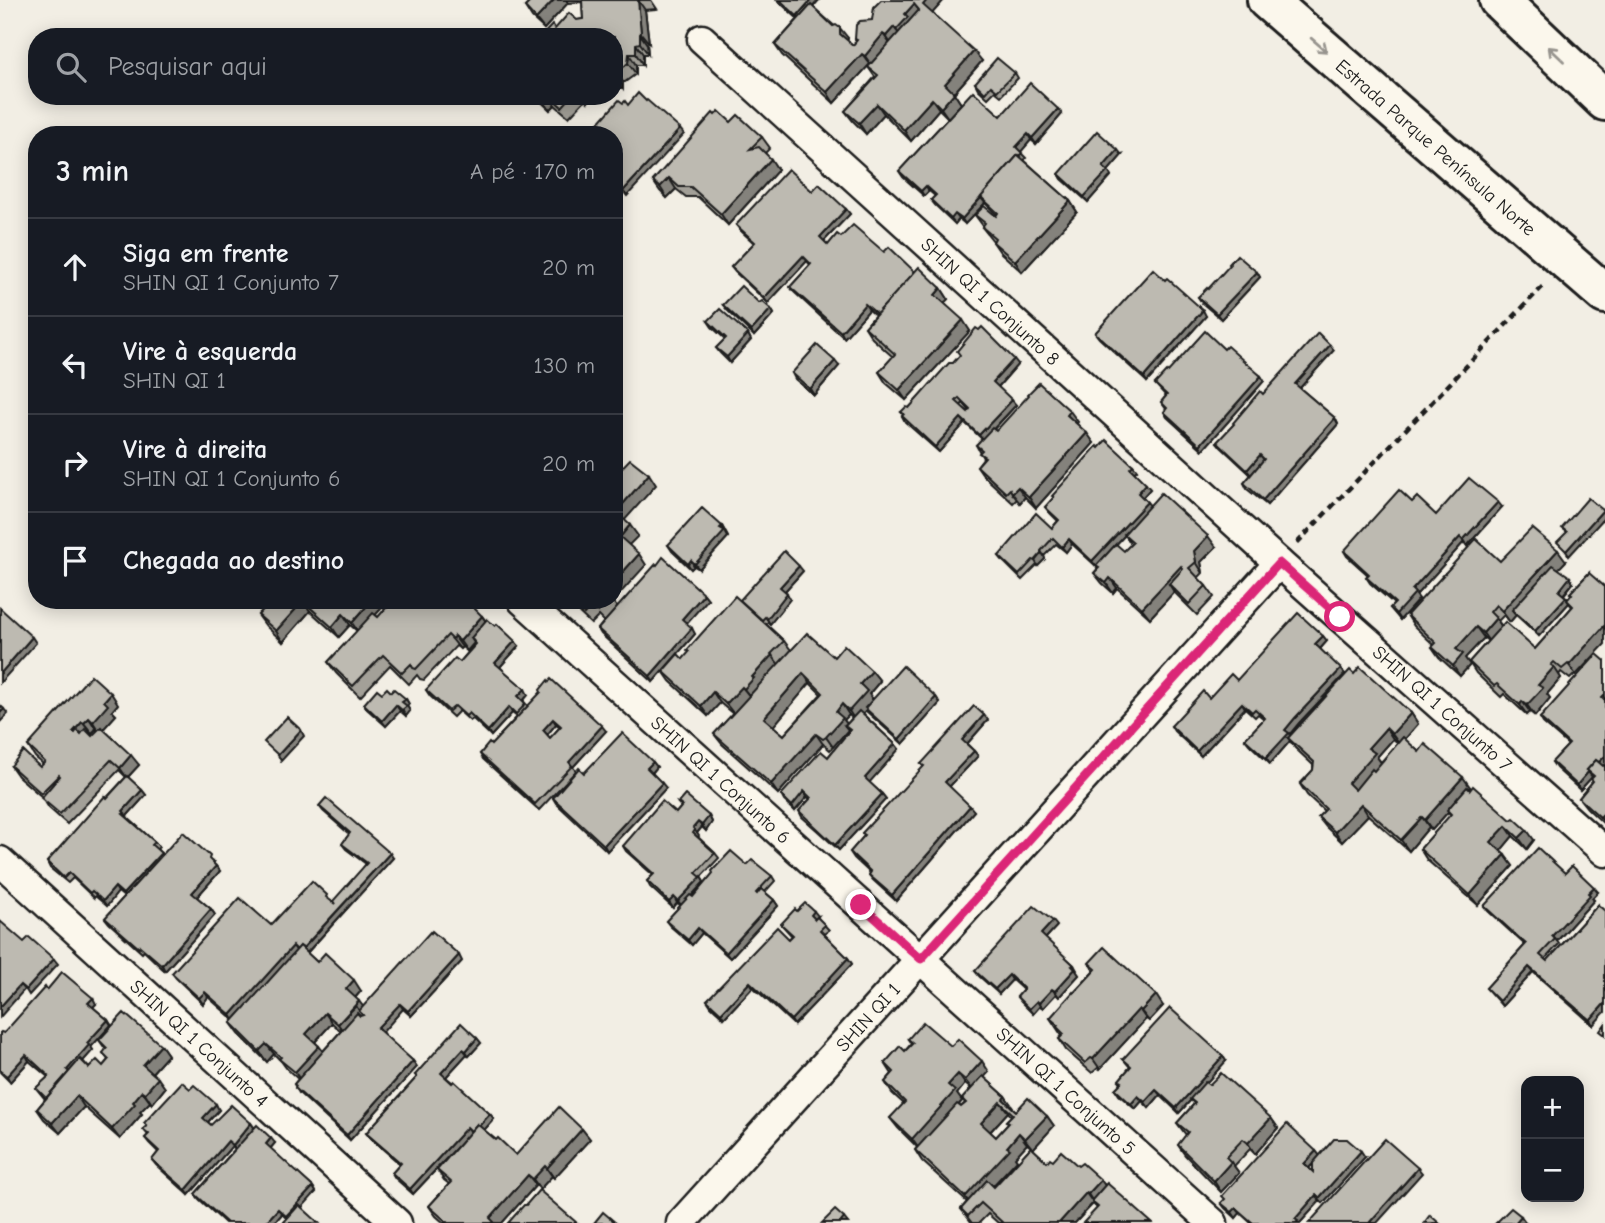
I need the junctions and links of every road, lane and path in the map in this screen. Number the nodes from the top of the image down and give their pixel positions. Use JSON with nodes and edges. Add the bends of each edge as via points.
{"nodes":[{"id":1,"x":1267,"y":0,"type":"edge"},
{"id":2,"x":1499,"y":0,"type":"edge"},
{"id":3,"x":702,"y":39,"type":"dead end"},
{"id":4,"x":1605,"y":101,"type":"edge"},
{"id":5,"x":1567,"y":260,"type":"junction"},
{"id":6,"x":1605,"y":269,"type":"edge"},
{"id":7,"x":1605,"y":294,"type":"edge"},
{"id":8,"x":1279,"y":563,"type":"junction"},
{"id":9,"x":532,"y":609,"type":"edge"},
{"id":10,"x":1605,"y":852,"type":"edge"},
{"id":11,"x":0,"y":862,"type":"edge"},
{"id":12,"x":921,"y":959,"type":"junction"},
{"id":13,"x":397,"y":1223,"type":"edge"},
{"id":14,"x":681,"y":1223,"type":"edge"},
{"id":15,"x":1213,"y":1223,"type":"edge"}],
"edges":[{"from":1,"to":5,"type":"main road","name":"Estrada Parque Península Norte","one_way":true},
{"from":4,"to":2,"type":"main road","one_way":true},
{"from":3,"to":8,"type":"street","name":"SHIN QI 1 Conjunto 8"},
{"from":5,"to":6,"type":"main road"},
{"from":5,"to":7,"type":"main road","name":"Estrada Parque Península Norte"},
{"from":5,"to":8,"type":"path"},
{"from":8,"to":10,"type":"street","name":"SHIN QI 1 Conjunto 7"},
{"from":8,"to":12,"type":"street","name":"SHIN QI 1"},
{"from":9,"to":12,"type":"street","name":"SHIN QI 1 Conjunto 6"},
{"from":11,"to":13,"type":"street","name":"SHIN QI 1 Conjunto 4"},
{"from":12,"to":14,"type":"street","name":"SHIN QI 1"},
{"from":12,"to":15,"type":"street","name":"SHIN QI 1 Conjunto 5"}]}
